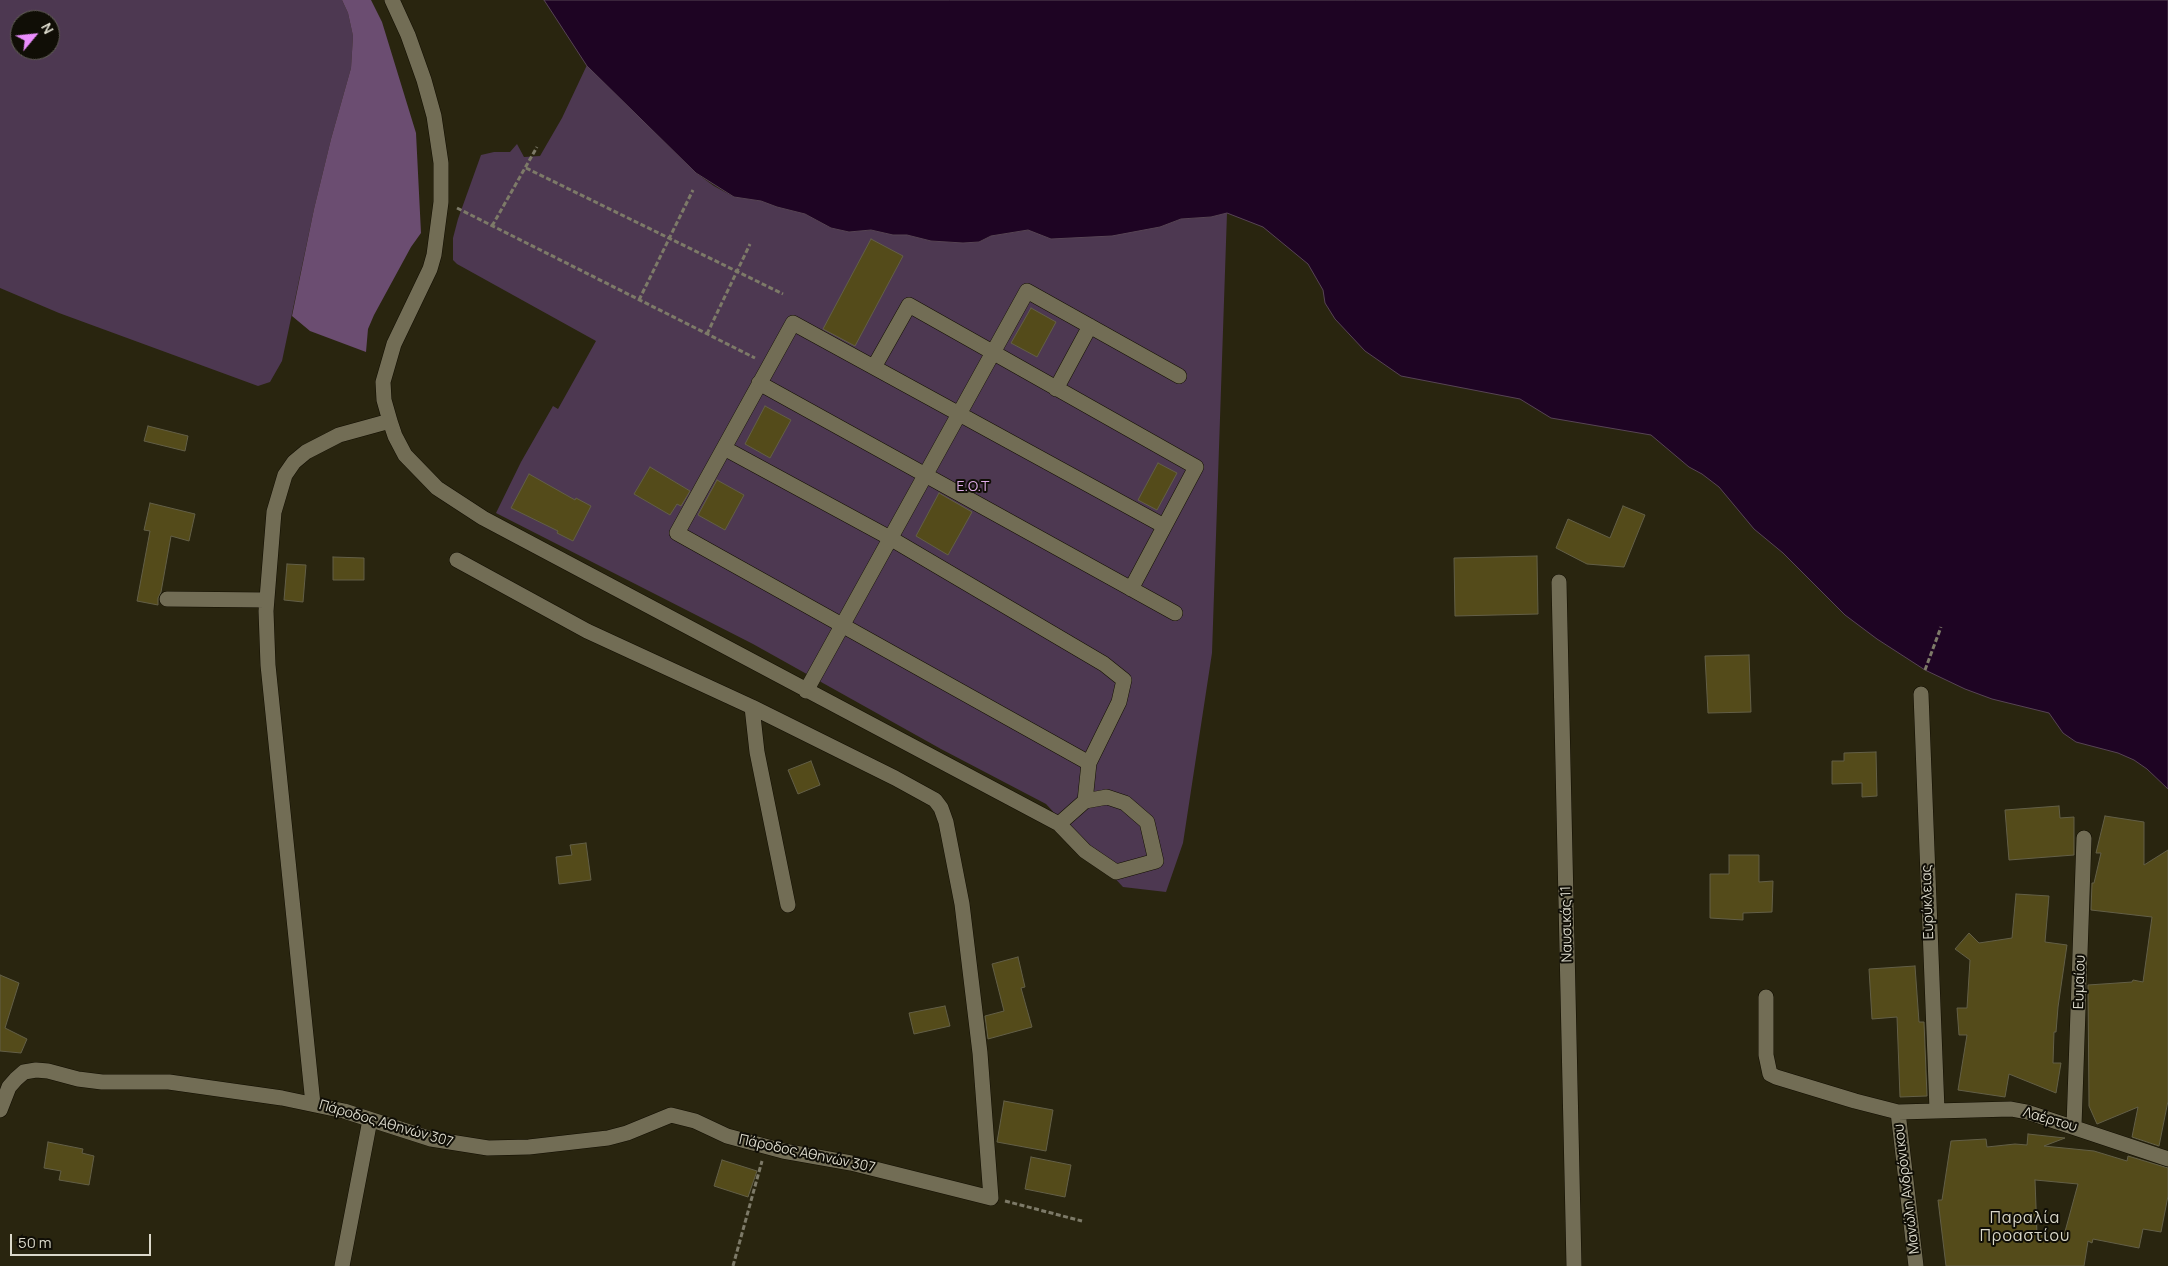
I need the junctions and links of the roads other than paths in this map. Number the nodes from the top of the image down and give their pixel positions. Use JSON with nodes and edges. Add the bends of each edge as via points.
{"nodes":[{"id":1,"x":392,"y":0,"type":"edge"},
{"id":2,"x":1090,"y":326,"type":"junction"},
{"id":3,"x":993,"y":353,"type":"junction"},
{"id":4,"x":874,"y":367,"type":"junction"},
{"id":5,"x":1179,"y":376,"type":"dead end"},
{"id":6,"x":759,"y":383,"type":"junction"},
{"id":7,"x":1056,"y":388,"type":"junction"},
{"id":8,"x":959,"y":414,"type":"junction"},
{"id":9,"x":390,"y":421,"type":"junction"},
{"id":10,"x":724,"y":448,"type":"junction"},
{"id":11,"x":925,"y":475,"type":"junction"},
{"id":12,"x":1164,"y":526,"type":"junction"},
{"id":13,"x":890,"y":538,"type":"junction"},
{"id":14,"x":458,"y":560,"type":"dead end"},
{"id":15,"x":1559,"y":582,"type":"dead end"},
{"id":16,"x":1131,"y":589,"type":"junction"},
{"id":17,"x":167,"y":599,"type":"dead end"},
{"id":18,"x":266,"y":600,"type":"junction"},
{"id":19,"x":1174,"y":613,"type":"dead end"},
{"id":20,"x":842,"y":626,"type":"junction"},
{"id":21,"x":806,"y":691,"type":"junction"},
{"id":22,"x":1920,"y":694,"type":"dead end"},
{"id":23,"x":752,"y":707,"type":"junction"},
{"id":24,"x":1089,"y":763,"type":"junction"},
{"id":25,"x":1085,"y":801,"type":"junction"},
{"id":26,"x":1060,"y":824,"type":"junction"},
{"id":27,"x":2084,"y":838,"type":"dead end"},
{"id":28,"x":788,"y":905,"type":"dead end"},
{"id":29,"x":1766,"y":997,"type":"dead end"},
{"id":30,"x":313,"y":1104,"type":"junction"},
{"id":31,"x":0,"y":1110,"type":"edge"},
{"id":32,"x":1937,"y":1110,"type":"junction"},
{"id":33,"x":1898,"y":1112,"type":"junction"},
{"id":34,"x":370,"y":1120,"type":"junction"},
{"id":35,"x":2074,"y":1126,"type":"junction"},
{"id":36,"x":2168,"y":1159,"type":"edge"},
{"id":37,"x":342,"y":1266,"type":"edge"},
{"id":38,"x":1574,"y":1266,"type":"edge"},
{"id":39,"x":1916,"y":1266,"type":"edge"}],
"edges":[{"from":1,"to":9,"type":"street","via":[[408,35],[430,100],[440,149],[441,197],[437,240],[430,269],[399,332],[385,370],[383,395]]},
{"from":2,"to":3,"type":"street","via":[[1027,291]]},
{"from":2,"to":5,"type":"street"},
{"from":2,"to":7,"type":"street"},
{"from":3,"to":4,"type":"street","via":[[909,305]]},
{"from":3,"to":7,"type":"street"},
{"from":3,"to":8,"type":"street"},
{"from":4,"to":6,"type":"street","via":[[793,322]]},
{"from":4,"to":8,"type":"street"},
{"from":6,"to":10,"type":"street"},
{"from":6,"to":11,"type":"street"},
{"from":7,"to":12,"type":"street","via":[[1196,467]]},
{"from":8,"to":11,"type":"street"},
{"from":8,"to":12,"type":"street"},
{"from":9,"to":18,"type":"street","via":[[322,442],[290,467],[282,482],[274,512]]},
{"from":9,"to":21,"type":"street","via":[[405,455],[446,495],[508,532]]},
{"from":10,"to":13,"type":"street"},
{"from":10,"to":20,"type":"street","via":[[677,534]]},
{"from":11,"to":13,"type":"street"},
{"from":11,"to":16,"type":"street"},
{"from":12,"to":16,"type":"street"},
{"from":13,"to":20,"type":"street"},
{"from":13,"to":24,"type":"street","via":[[1104,664],[1124,680],[1119,702]]},
{"from":14,"to":23,"type":"street","via":[[557,616]]},
{"from":15,"to":38,"type":"street","name":"Ναυσικάς 11"},
{"from":16,"to":19,"type":"street"},
{"from":17,"to":18,"type":"street"},
{"from":18,"to":30,"type":"street","via":[[269,675]]},
{"from":20,"to":21,"type":"street"},
{"from":20,"to":24,"type":"street"},
{"from":21,"to":26,"type":"street"},
{"from":22,"to":32,"type":"street","name":"Ευρύκλειας"},
{"from":23,"to":28,"type":"street","via":[[757,752]]},
{"from":23,"to":34,"type":"street","name":"Πάροδος Αθηνών 307","via":[[924,793],[941,808],[953,847],[971,968],[991,1198],[858,1165],[766,1147],[671,1115],[613,1137],[495,1149],[430,1139]]},
{"from":24,"to":25,"type":"street"},
{"from":25,"to":26,"type":"street"},
{"from":25,"to":26,"type":"street","via":[[1107,797],[1125,803],[1147,822],[1156,861],[1116,872],[1085,851]]},
{"from":27,"to":35,"type":"street","name":"Ευμαίου"},
{"from":29,"to":33,"type":"street","name":"Λαέρτου","via":[[1766,1055],[1770,1074]]},
{"from":30,"to":31,"type":"street","name":"Πάροδος Αθηνών 307","via":[[192,1084],[102,1082],[36,1070],[24,1072],[16,1078]]},
{"from":30,"to":34,"type":"street","name":"Πάροδος Αθηνών 307"},
{"from":32,"to":33,"type":"street","name":"Λαέρτου"},
{"from":32,"to":35,"type":"street","name":"Λαέρτου","via":[[2010,1109],[2039,1114]]},
{"from":33,"to":39,"type":"street","name":"Μανώλη Ανδρόνικου"},
{"from":34,"to":37,"type":"street"},
{"from":35,"to":36,"type":"street","name":"Λαέρτου"}]}
